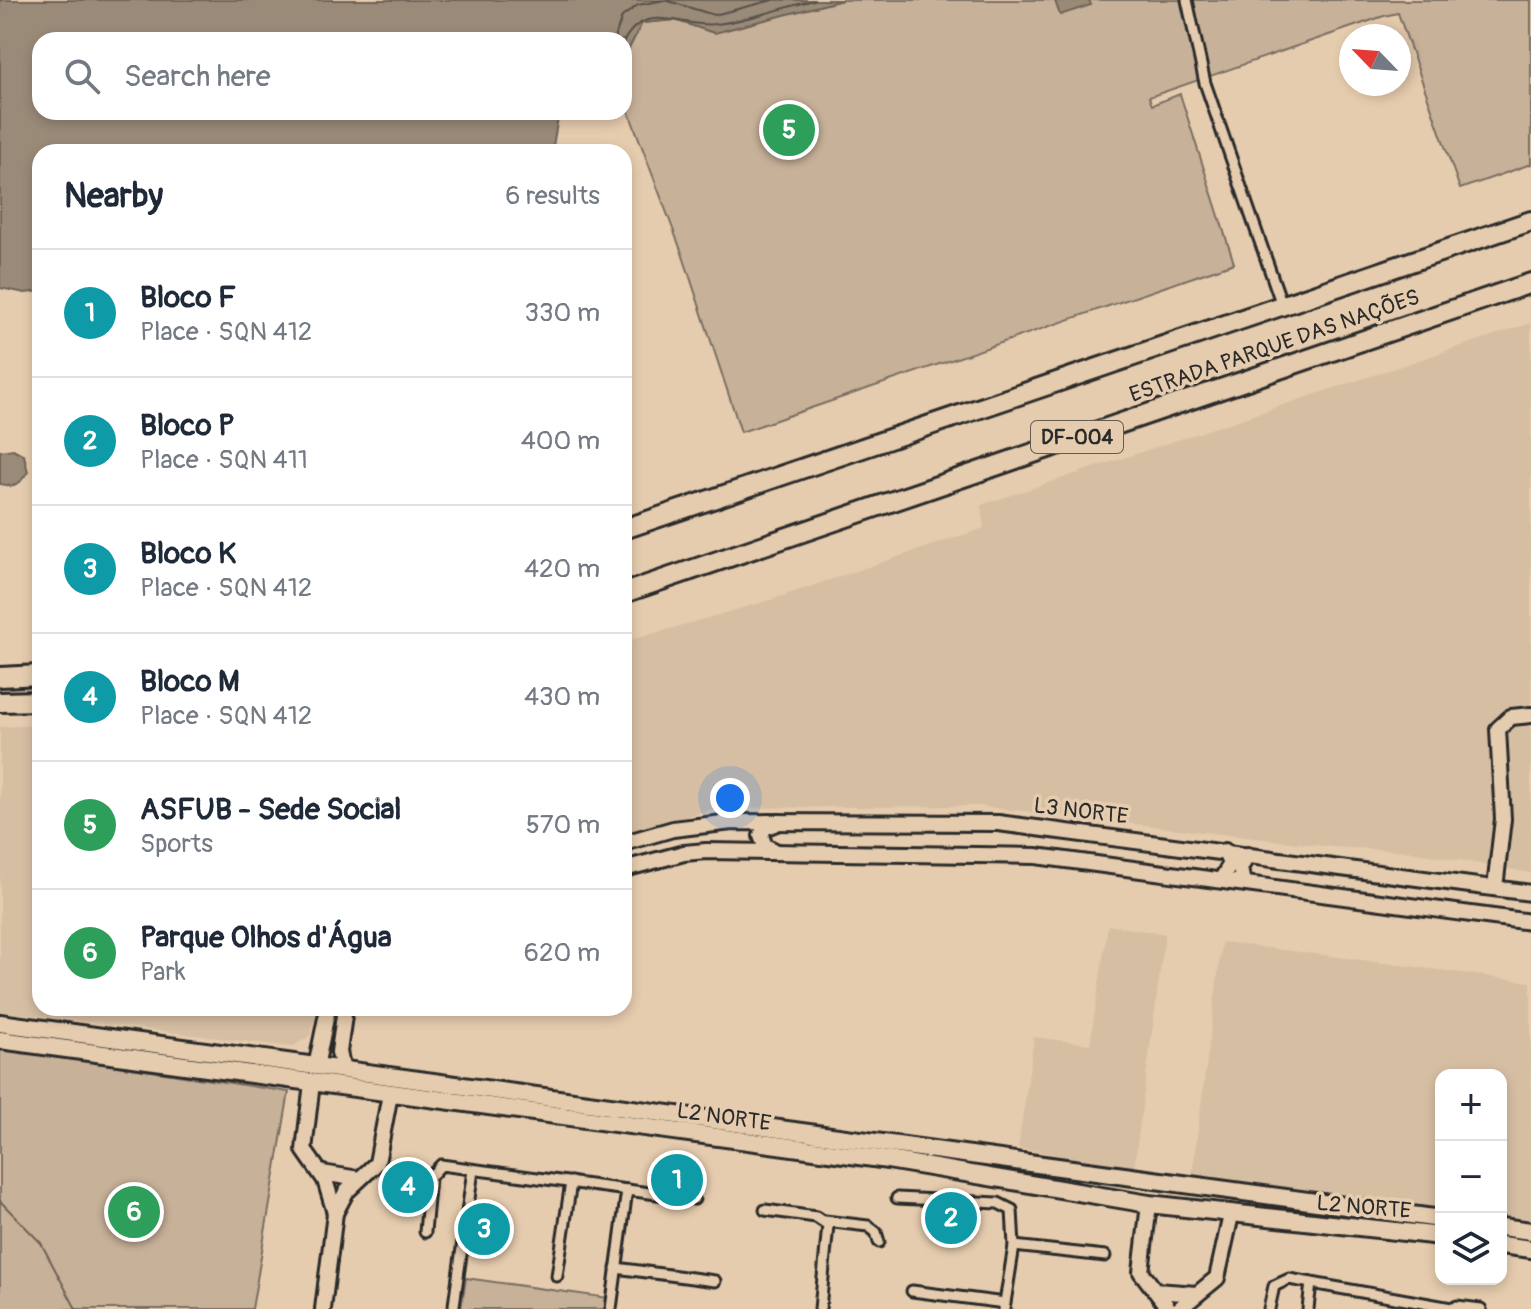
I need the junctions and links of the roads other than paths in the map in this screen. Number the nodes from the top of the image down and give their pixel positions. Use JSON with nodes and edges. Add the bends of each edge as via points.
{"nodes":[{"id":1,"x":1187,"y":0,"type":"edge"},
{"id":2,"x":1531,"y":221,"type":"edge"},
{"id":3,"x":1531,"y":283,"type":"edge"},
{"id":4,"x":1282,"y":305,"type":"junction"},
{"id":5,"x":632,"y":526,"type":"edge"},
{"id":6,"x":632,"y":590,"type":"edge"},
{"id":7,"x":32,"y":675,"type":"edge"},
{"id":8,"x":0,"y":677,"type":"edge"},
{"id":9,"x":32,"y":701,"type":"edge"},
{"id":10,"x":0,"y":702,"type":"edge"},
{"id":11,"x":1531,"y":715,"type":"edge"},
{"id":12,"x":779,"y":821,"type":"junction"},
{"id":13,"x":632,"y":841,"type":"edge"},
{"id":14,"x":775,"y":851,"type":"junction"},
{"id":15,"x":1225,"y":851,"type":"junction"},
{"id":16,"x":1248,"y":855,"type":"junction"},
{"id":17,"x":632,"y":867,"type":"edge"},
{"id":18,"x":1221,"y":880,"type":"junction"},
{"id":19,"x":1243,"y":883,"type":"junction"},
{"id":20,"x":1495,"y":888,"type":"junction"},
{"id":21,"x":1531,"y":893,"type":"edge"},
{"id":22,"x":1531,"y":922,"type":"edge"},
{"id":23,"x":326,"y":1016,"type":"edge"},
{"id":24,"x":344,"y":1016,"type":"edge"},
{"id":25,"x":0,"y":1023,"type":"edge"},
{"id":26,"x":0,"y":1040,"type":"edge"},
{"id":27,"x":316,"y":1067,"type":"junction"},
{"id":28,"x":343,"y":1070,"type":"junction"},
{"id":29,"x":312,"y":1083,"type":"junction"},
{"id":30,"x":448,"y":1084,"type":"junction"},
{"id":31,"x":390,"y":1094,"type":"junction"},
{"id":32,"x":445,"y":1101,"type":"junction"},
{"id":33,"x":816,"y":1143,"type":"junction"},
{"id":34,"x":473,"y":1170,"type":"junction"},
{"id":35,"x":322,"y":1173,"type":"junction"},
{"id":36,"x":1099,"y":1175,"type":"junction"},
{"id":37,"x":359,"y":1179,"type":"junction"},
{"id":38,"x":571,"y":1182,"type":"junction"},
{"id":39,"x":627,"y":1190,"type":"junction"},
{"id":40,"x":1093,"y":1196,"type":"junction"},
{"id":41,"x":1288,"y":1197,"type":"junction"},
{"id":42,"x":897,"y":1198,"type":"dead end"},
{"id":43,"x":694,"y":1199,"type":"dead end"},
{"id":44,"x":1149,"y":1204,"type":"junction"},
{"id":45,"x":765,"y":1210,"type":"dead end"},
{"id":46,"x":335,"y":1213,"type":"junction"},
{"id":47,"x":1231,"y":1215,"type":"junction"},
{"id":48,"x":1435,"y":1218,"type":"edge"},
{"id":49,"x":1284,"y":1220,"type":"junction"},
{"id":50,"x":825,"y":1221,"type":"junction"},
{"id":51,"x":1507,"y":1228,"type":"edge"},
{"id":52,"x":1531,"y":1231,"type":"edge"},
{"id":53,"x":425,"y":1232,"type":"dead end"},
{"id":54,"x":1435,"y":1235,"type":"edge"},
{"id":55,"x":879,"y":1242,"type":"dead end"},
{"id":56,"x":1014,"y":1246,"type":"junction"},
{"id":57,"x":1507,"y":1246,"type":"edge"},
{"id":58,"x":1531,"y":1249,"type":"edge"},
{"id":59,"x":1105,"y":1256,"type":"dead end"},
{"id":60,"x":616,"y":1268,"type":"junction"},
{"id":61,"x":557,"y":1276,"type":"dead end"},
{"id":62,"x":715,"y":1281,"type":"dead end"},
{"id":63,"x":1311,"y":1283,"type":"junction"},
{"id":64,"x":912,"y":1291,"type":"dead end"},
{"id":65,"x":1156,"y":1291,"type":"junction"},
{"id":66,"x":1197,"y":1294,"type":"junction"},
{"id":67,"x":1403,"y":1298,"type":"junction"},
{"id":68,"x":454,"y":1305,"type":"dead end"},
{"id":69,"x":1004,"y":1306,"type":"edge"},
{"id":70,"x":1457,"y":1308,"type":"edge"},
{"id":71,"x":323,"y":1309,"type":"edge"},
{"id":72,"x":611,"y":1309,"type":"edge"},
{"id":73,"x":820,"y":1309,"type":"edge"},
{"id":74,"x":1169,"y":1309,"type":"edge"},
{"id":75,"x":1179,"y":1309,"type":"edge"},
{"id":76,"x":1269,"y":1309,"type":"edge"},
{"id":77,"x":1308,"y":1309,"type":"edge"},
{"id":78,"x":1401,"y":1309,"type":"edge"},
{"id":79,"x":1481,"y":1309,"type":"edge"}],
"edges":[{"from":1,"to":4,"type":"street","via":[[1205,83]]},
{"from":2,"to":4,"type":"highway","name":"ESTRADA PARQUE DAS NAÇÕES","number":"DF-004"},
{"from":3,"to":6,"type":"highway","name":"ESTRADA PARQUE DAS NAÇÕES","number":"DF-004"},
{"from":4,"to":5,"type":"highway","name":"ESTRADA PARQUE DAS NAÇÕES","number":"DF-004"},
{"from":7,"to":8,"type":"highway"},
{"from":9,"to":10,"type":"highway"},
{"from":11,"to":20,"type":"main road","via":[[1511,717],[1498,729],[1503,833]]},
{"from":12,"to":13,"type":"main road","name":"L3 NORTE","via":[[706,823]]},
{"from":12,"to":14,"type":"main road","via":[[764,828],[761,836]]},
{"from":12,"to":15,"type":"main road","name":"L3 NORTE","via":[[1013,823]]},
{"from":14,"to":17,"type":"main road","via":[[684,853]]},
{"from":14,"to":18,"type":"main road","via":[[1036,856]]},
{"from":15,"to":16,"type":"main road","name":"L3 NORTE"},
{"from":15,"to":18,"type":"main road","via":[[1230,865]]},
{"from":16,"to":19,"type":"main road","via":[[1240,868]]},
{"from":16,"to":20,"type":"main road","name":"L3 NORTE"},
{"from":18,"to":19,"type":"main road"},
{"from":19,"to":22,"type":"main road"},
{"from":20,"to":21,"type":"main road","name":"L3 NORTE"},
{"from":23,"to":27,"type":"main road"},
{"from":24,"to":28,"type":"main road","via":[[339,1052]]},
{"from":25,"to":27,"type":"main road","name":"L2 NORTE"},
{"from":26,"to":29,"type":"main road","name":"L2 NORTE"},
{"from":27,"to":28,"type":"main road","name":"L2 NORTE"},
{"from":28,"to":30,"type":"main road","name":"L2 NORTE"},
{"from":29,"to":31,"type":"main road","name":"L2 NORTE"},
{"from":29,"to":35,"type":"main road","via":[[304,1145]]},
{"from":30,"to":32,"type":"main road"},
{"from":30,"to":33,"type":"main road","name":"L2 NORTE"},
{"from":31,"to":32,"type":"main road","name":"L2 NORTE"},
{"from":31,"to":37,"type":"main road","via":[[377,1163]]},
{"from":32,"to":33,"type":"main road","name":"L2 NORTE"},
{"from":33,"to":36,"type":"main road","name":"L2 NORTE"},
{"from":33,"to":40,"type":"main road","name":"L2 NORTE"},
{"from":34,"to":38,"type":"street"},
{"from":34,"to":53,"type":"street","via":[[441,1165],[432,1172]]},
{"from":34,"to":68,"type":"street"},
{"from":35,"to":37,"type":"main road"},
{"from":35,"to":46,"type":"main road"},
{"from":36,"to":40,"type":"main road"},
{"from":36,"to":41,"type":"main road","name":"L2 NORTE"},
{"from":37,"to":46,"type":"main road"},
{"from":38,"to":39,"type":"street"},
{"from":38,"to":61,"type":"street"},
{"from":39,"to":43,"type":"street"},
{"from":39,"to":60,"type":"street"},
{"from":40,"to":44,"type":"main road","name":"L2 NORTE"},
{"from":41,"to":48,"type":"main road","name":"L2 NORTE"},
{"from":41,"to":49,"type":"main road"},
{"from":42,"to":56,"type":"street","via":[[1007,1206],[1015,1216]]},
{"from":44,"to":47,"type":"main road","name":"L2 NORTE"},
{"from":44,"to":65,"type":"main road","via":[[1141,1272]]},
{"from":45,"to":50,"type":"street"},
{"from":46,"to":71,"type":"main road"},
{"from":47,"to":49,"type":"main road","name":"L2 NORTE"},
{"from":47,"to":66,"type":"main road","via":[[1220,1272]]},
{"from":49,"to":54,"type":"main road","name":"L2 NORTE"},
{"from":50,"to":55,"type":"street","via":[[868,1226]]},
{"from":50,"to":73,"type":"street","via":[[830,1231]]},
{"from":51,"to":52,"type":"main road"},
{"from":56,"to":59,"type":"street"},
{"from":56,"to":69,"type":"street"},
{"from":57,"to":58,"type":"main road"},
{"from":60,"to":62,"type":"street"},
{"from":60,"to":72,"type":"street"},
{"from":63,"to":67,"type":"street"},
{"from":63,"to":76,"type":"street","via":[[1277,1282]]},
{"from":63,"to":77,"type":"street"},
{"from":64,"to":69,"type":"street"},
{"from":65,"to":66,"type":"main road"},
{"from":65,"to":74,"type":"main road"},
{"from":66,"to":75,"type":"main road"},
{"from":67,"to":70,"type":"street"},
{"from":67,"to":78,"type":"street"},
{"from":70,"to":79,"type":"street"}]}
